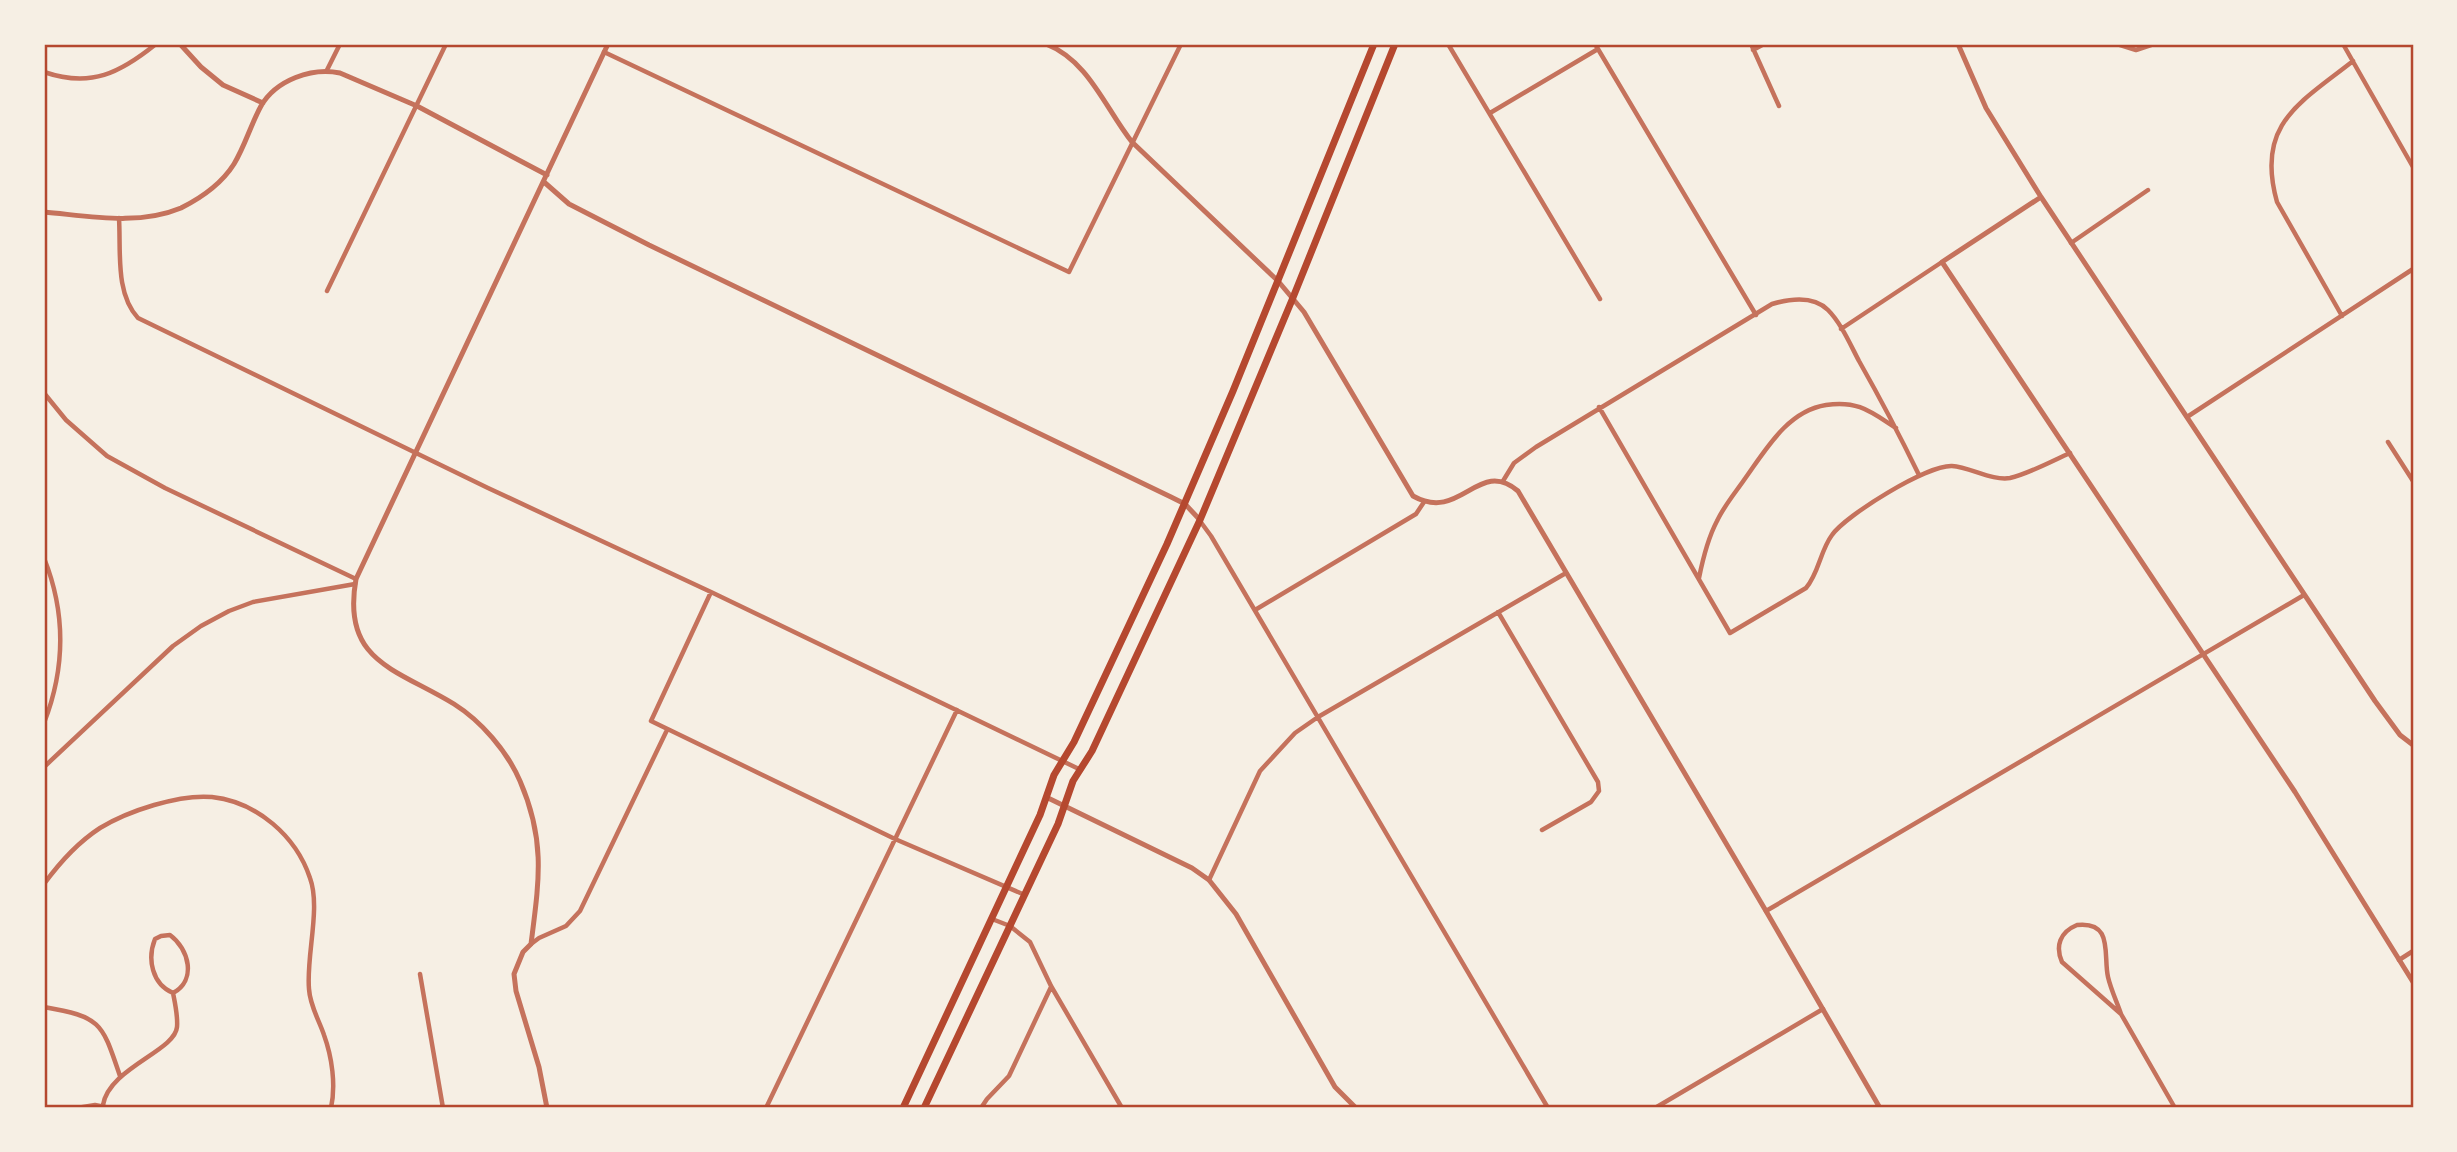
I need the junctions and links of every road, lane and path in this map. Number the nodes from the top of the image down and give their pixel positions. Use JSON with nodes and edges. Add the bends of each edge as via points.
{"nodes":[{"id":1,"x":156,"y":44,"type":"edge"},
{"id":2,"x":180,"y":44,"type":"edge"},
{"id":3,"x":340,"y":44,"type":"edge"},
{"id":4,"x":446,"y":44,"type":"edge"},
{"id":5,"x":608,"y":44,"type":"edge"},
{"id":6,"x":1046,"y":44,"type":"edge"},
{"id":7,"x":1181,"y":44,"type":"edge"},
{"id":8,"x":1374,"y":44,"type":"edge"},
{"id":9,"x":1395,"y":44,"type":"edge"},
{"id":10,"x":1448,"y":44,"type":"edge"},
{"id":11,"x":1751,"y":44,"type":"edge"},
{"id":12,"x":1764,"y":44,"type":"edge"},
{"id":13,"x":1958,"y":44,"type":"edge"},
{"id":14,"x":2117,"y":44,"type":"edge"},
{"id":15,"x":2154,"y":44,"type":"edge"},
{"id":16,"x":2343,"y":44,"type":"edge"},
{"id":17,"x":1597,"y":46,"type":"edge"},
{"id":18,"x":1753,"y":50,"type":"junction"},
{"id":19,"x":604,"y":52,"type":"junction"},
{"id":20,"x":2353,"y":61,"type":"junction"},
{"id":21,"x":327,"y":70,"type":"junction"},
{"id":22,"x":44,"y":72,"type":"edge"},
{"id":23,"x":263,"y":103,"type":"junction"},
{"id":24,"x":417,"y":106,"type":"junction"},
{"id":25,"x":1779,"y":106,"type":"dead end"},
{"id":26,"x":1490,"y":113,"type":"junction"},
{"id":27,"x":1132,"y":142,"type":"junction"},
{"id":28,"x":2413,"y":167,"type":"edge"},
{"id":29,"x":547,"y":175,"type":"junction"},
{"id":30,"x":544,"y":182,"type":"junction"},
{"id":31,"x":2148,"y":190,"type":"dead end"},
{"id":32,"x":2041,"y":197,"type":"junction"},
{"id":33,"x":44,"y":212,"type":"edge"},
{"id":34,"x":119,"y":218,"type":"junction"},
{"id":35,"x":2071,"y":243,"type":"junction"},
{"id":36,"x":1942,"y":262,"type":"junction"},
{"id":37,"x":2413,"y":269,"type":"edge"},
{"id":38,"x":1278,"y":281,"type":"junction"},
{"id":39,"x":327,"y":291,"type":"dead end"},
{"id":40,"x":1600,"y":299,"type":"dead end"},
{"id":41,"x":1292,"y":300,"type":"junction"},
{"id":42,"x":1756,"y":314,"type":"junction"},
{"id":43,"x":2342,"y":316,"type":"junction"},
{"id":44,"x":1841,"y":329,"type":"junction"},
{"id":45,"x":44,"y":393,"type":"edge"},
{"id":46,"x":1599,"y":407,"type":"junction"},
{"id":47,"x":2187,"y":417,"type":"junction"},
{"id":48,"x":1896,"y":428,"type":"junction"},
{"id":49,"x":2388,"y":442,"type":"dead end"},
{"id":50,"x":417,"y":453,"type":"junction"},
{"id":51,"x":2071,"y":453,"type":"junction"},
{"id":52,"x":1919,"y":475,"type":"junction"},
{"id":53,"x":1503,"y":481,"type":"junction"},
{"id":54,"x":2413,"y":481,"type":"edge"},
{"id":55,"x":1424,"y":502,"type":"junction"},
{"id":56,"x":1185,"y":504,"type":"junction"},
{"id":57,"x":1200,"y":520,"type":"junction"},
{"id":58,"x":44,"y":558,"type":"edge"},
{"id":59,"x":1566,"y":573,"type":"junction"},
{"id":60,"x":1699,"y":579,"type":"junction"},
{"id":61,"x":356,"y":581,"type":"junction"},
{"id":62,"x":711,"y":592,"type":"junction"},
{"id":63,"x":2304,"y":596,"type":"junction"},
{"id":64,"x":1255,"y":610,"type":"junction"},
{"id":65,"x":1498,"y":612,"type":"junction"},
{"id":66,"x":2205,"y":654,"type":"junction"},
{"id":67,"x":957,"y":710,"type":"junction"},
{"id":68,"x":1318,"y":717,"type":"junction"},
{"id":69,"x":44,"y":723,"type":"edge"},
{"id":70,"x":667,"y":730,"type":"junction"},
{"id":71,"x":2413,"y":745,"type":"edge"},
{"id":72,"x":1062,"y":760,"type":"junction"},
{"id":73,"x":44,"y":767,"type":"edge"},
{"id":74,"x":1081,"y":770,"type":"junction"},
{"id":75,"x":1046,"y":797,"type":"junction"},
{"id":76,"x":1065,"y":806,"type":"junction"},
{"id":77,"x":1542,"y":830,"type":"dead end"},
{"id":78,"x":895,"y":839,"type":"junction"},
{"id":79,"x":1209,"y":880,"type":"junction"},
{"id":80,"x":44,"y":884,"type":"edge"},
{"id":81,"x":1006,"y":887,"type":"junction"},
{"id":82,"x":1025,"y":895,"type":"junction"},
{"id":83,"x":1766,"y":911,"type":"junction"},
{"id":84,"x":992,"y":918,"type":"junction"},
{"id":85,"x":1010,"y":926,"type":"junction"},
{"id":86,"x":531,"y":944,"type":"junction"},
{"id":87,"x":2413,"y":951,"type":"edge"},
{"id":88,"x":2399,"y":960,"type":"junction"},
{"id":89,"x":420,"y":974,"type":"dead end"},
{"id":90,"x":2413,"y":982,"type":"edge"},
{"id":91,"x":1051,"y":986,"type":"junction"},
{"id":92,"x":173,"y":993,"type":"junction"},
{"id":93,"x":44,"y":1007,"type":"edge"},
{"id":94,"x":1823,"y":1009,"type":"junction"},
{"id":95,"x":2121,"y":1014,"type":"junction"},
{"id":96,"x":121,"y":1077,"type":"junction"},
{"id":97,"x":103,"y":1105,"type":"junction"},
{"id":98,"x":76,"y":1108,"type":"edge"},
{"id":99,"x":110,"y":1108,"type":"edge"},
{"id":100,"x":331,"y":1108,"type":"edge"},
{"id":101,"x":443,"y":1108,"type":"edge"},
{"id":102,"x":547,"y":1108,"type":"edge"},
{"id":103,"x":766,"y":1108,"type":"edge"},
{"id":104,"x":903,"y":1108,"type":"edge"},
{"id":105,"x":924,"y":1108,"type":"edge"},
{"id":106,"x":981,"y":1108,"type":"edge"},
{"id":107,"x":1122,"y":1108,"type":"edge"},
{"id":108,"x":1356,"y":1108,"type":"edge"},
{"id":109,"x":1548,"y":1108,"type":"edge"},
{"id":110,"x":1655,"y":1108,"type":"edge"},
{"id":111,"x":1880,"y":1108,"type":"edge"},
{"id":112,"x":2175,"y":1108,"type":"edge"}],
"edges":[{"from":1,"to":22,"type":"street","via":[[108,75],[76,79]]},
{"from":2,"to":23,"type":"street","via":[[223,85]]},
{"from":3,"to":21,"type":"street"},
{"from":4,"to":24,"type":"street"},
{"from":5,"to":19,"type":"street"},
{"from":6,"to":27,"type":"street","via":[[1074,60],[1090,78]]},
{"from":7,"to":27,"type":"street"},
{"from":8,"to":38,"type":"main road"},
{"from":9,"to":41,"type":"main road"},
{"from":10,"to":26,"type":"street"},
{"from":11,"to":18,"type":"street"},
{"from":12,"to":18,"type":"street"},
{"from":13,"to":32,"type":"street","via":[[1992,118]]},
{"from":14,"to":15,"type":"street","via":[[2136,50]]},
{"from":16,"to":20,"type":"street"},
{"from":17,"to":26,"type":"street"},
{"from":17,"to":42,"type":"street"},
{"from":18,"to":25,"type":"street"},
{"from":19,"to":27,"type":"street","via":[[1069,272]]},
{"from":19,"to":29,"type":"street"},
{"from":20,"to":28,"type":"street"},
{"from":20,"to":43,"type":"street","via":[[2299,104],[2284,122],[2273,143],[2270,166],[2277,202]]},
{"from":21,"to":23,"type":"street","via":[[292,80]]},
{"from":21,"to":24,"type":"street"},
{"from":23,"to":34,"type":"street","via":[[235,162],[206,193],[169,212]]},
{"from":24,"to":29,"type":"street"},
{"from":24,"to":39,"type":"street"},
{"from":26,"to":40,"type":"street"},
{"from":27,"to":38,"type":"street"},
{"from":29,"to":30,"type":"street"},
{"from":30,"to":50,"type":"street"},
{"from":30,"to":56,"type":"street","via":[[569,204],[649,246]]},
{"from":31,"to":35,"type":"street"},
{"from":32,"to":35,"type":"street"},
{"from":32,"to":36,"type":"street"},
{"from":33,"to":34,"type":"street"},
{"from":34,"to":50,"type":"street","via":[[123,292],[138,318]]},
{"from":35,"to":47,"type":"street"},
{"from":36,"to":44,"type":"street"},
{"from":36,"to":51,"type":"street"},
{"from":37,"to":43,"type":"street"},
{"from":38,"to":41,"type":"street"},
{"from":38,"to":56,"type":"main road"},
{"from":41,"to":55,"type":"street","via":[[1304,312],[1413,496]]},
{"from":41,"to":57,"type":"main road"},
{"from":42,"to":44,"type":"street","via":[[1790,298],[1809,300],[1827,309]]},
{"from":42,"to":46,"type":"street"},
{"from":43,"to":47,"type":"street"},
{"from":44,"to":48,"type":"street"},
{"from":45,"to":61,"type":"street","via":[[66,420],[107,456]]},
{"from":46,"to":53,"type":"street","via":[[1514,463]]},
{"from":46,"to":60,"type":"street"},
{"from":47,"to":63,"type":"street"},
{"from":48,"to":52,"type":"street"},
{"from":48,"to":60,"type":"street","via":[[1868,409],[1842,405],[1821,406],[1800,416],[1774,438],[1717,520]]},
{"from":49,"to":54,"type":"street"},
{"from":50,"to":61,"type":"street"},
{"from":50,"to":62,"type":"street"},
{"from":51,"to":52,"type":"street","via":[[2009,478],[1950,466]]},
{"from":51,"to":66,"type":"street"},
{"from":52,"to":60,"type":"street","via":[[1850,518],[1832,535],[1814,580],[1806,588],[1730,633]]},
{"from":53,"to":55,"type":"street","via":[[1487,481],[1442,503]]},
{"from":53,"to":59,"type":"street","via":[[1518,491]]},
{"from":55,"to":64,"type":"street","via":[[1416,514]]},
{"from":56,"to":57,"type":"street"},
{"from":56,"to":72,"type":"main road"},
{"from":57,"to":64,"type":"street"},
{"from":57,"to":74,"type":"main road"},
{"from":58,"to":69,"type":"street","via":[[57,601],[61,636],[55,694]]},
{"from":59,"to":65,"type":"street"},
{"from":59,"to":83,"type":"street"},
{"from":61,"to":73,"type":"street","via":[[253,603],[201,626],[173,646]]},
{"from":61,"to":86,"type":"street","via":[[352,601],[357,631],[369,651],[385,666],[470,716],[500,748],[519,778],[532,814],[540,872]]},
{"from":62,"to":67,"type":"street"},
{"from":62,"to":70,"type":"street","via":[[651,721]]},
{"from":63,"to":66,"type":"street"},
{"from":63,"to":71,"type":"street","via":[[2378,705]]},
{"from":64,"to":68,"type":"street"},
{"from":65,"to":68,"type":"street"},
{"from":65,"to":77,"type":"street","via":[[1598,782],[1599,792],[1591,802]]},
{"from":66,"to":83,"type":"street"},
{"from":66,"to":88,"type":"street"},
{"from":67,"to":72,"type":"street"},
{"from":67,"to":78,"type":"street"},
{"from":68,"to":79,"type":"street","via":[[1260,771]]},
{"from":68,"to":109,"type":"street"},
{"from":70,"to":78,"type":"street"},
{"from":70,"to":86,"type":"street","via":[[580,911],[566,926]]},
{"from":72,"to":74,"type":"street"},
{"from":72,"to":75,"type":"main road"},
{"from":74,"to":76,"type":"main road"},
{"from":75,"to":76,"type":"street"},
{"from":75,"to":81,"type":"main road"},
{"from":76,"to":79,"type":"street"},
{"from":76,"to":82,"type":"main road"},
{"from":78,"to":81,"type":"street"},
{"from":78,"to":103,"type":"street"},
{"from":79,"to":108,"type":"street","via":[[1236,914],[1335,1087]]},
{"from":80,"to":100,"type":"street","via":[[85,839],[113,821],[153,805],[210,797],[249,808],[272,823],[298,852],[313,888],[309,990],[331,1057]]},
{"from":81,"to":82,"type":"street"},
{"from":81,"to":84,"type":"main road"},
{"from":82,"to":85,"type":"main road"},
{"from":83,"to":94,"type":"street"},
{"from":84,"to":85,"type":"street"},
{"from":84,"to":104,"type":"main road"},
{"from":85,"to":91,"type":"street","via":[[1030,942]]},
{"from":85,"to":105,"type":"main road"},
{"from":86,"to":102,"type":"street","via":[[514,974]]},
{"from":87,"to":88,"type":"street"},
{"from":88,"to":90,"type":"street"},
{"from":89,"to":101,"type":"street"},
{"from":91,"to":106,"type":"street","via":[[1009,1076]]},
{"from":91,"to":107,"type":"street"},
{"from":92,"to":92,"type":"street","via":[[185,983],[188,961],[176,939],[161,936],[155,939],[152,966],[162,985]]},
{"from":92,"to":96,"type":"street","via":[[178,1028],[171,1040]]},
{"from":93,"to":96,"type":"street","via":[[95,1023],[106,1034]]},
{"from":94,"to":110,"type":"street"},
{"from":94,"to":111,"type":"street"},
{"from":95,"to":95,"type":"street","via":[[2107,976],[2107,945],[2100,931],[2083,925],[2071,928],[2059,946],[2062,962]]},
{"from":95,"to":112,"type":"street"},
{"from":96,"to":97,"type":"street","via":[[105,1094]]},
{"from":97,"to":98,"type":"street"},
{"from":97,"to":99,"type":"street"}]}
